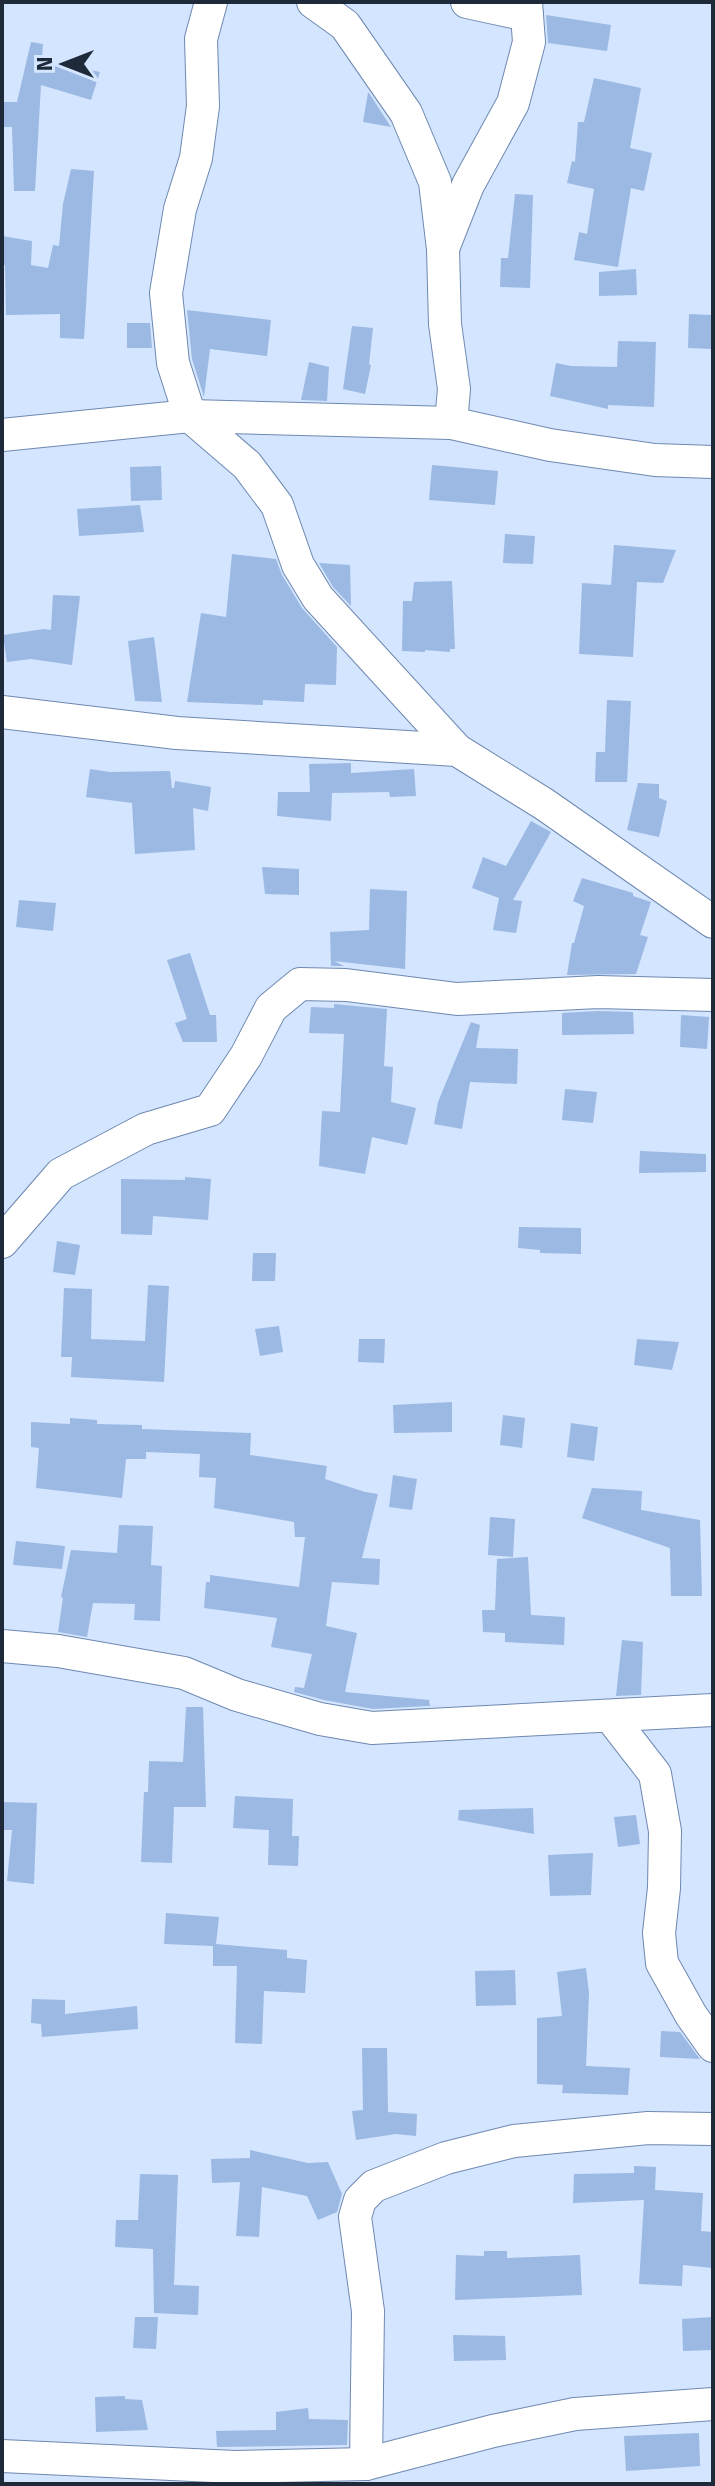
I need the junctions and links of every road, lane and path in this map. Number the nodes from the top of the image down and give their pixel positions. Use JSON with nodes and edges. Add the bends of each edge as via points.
{"nodes":[{"id":1,"x":211,"y":2,"type":"edge"},
{"id":2,"x":313,"y":2,"type":"edge"},
{"id":3,"x":467,"y":2,"type":"edge"},
{"id":4,"x":526,"y":9,"type":"edge"},
{"id":5,"x":443,"y":249,"type":"junction"},
{"id":6,"x":190,"y":416,"type":"junction"},
{"id":7,"x":451,"y":423,"type":"junction"},
{"id":8,"x":2,"y":435,"type":"edge"},
{"id":9,"x":713,"y":462,"type":"edge"},
{"id":10,"x":2,"y":712,"type":"edge"},
{"id":11,"x":457,"y":750,"type":"junction"},
{"id":12,"x":713,"y":922,"type":"edge"},
{"id":13,"x":713,"y":995,"type":"edge"},
{"id":14,"x":2,"y":1242,"type":"edge"},
{"id":15,"x":2,"y":1646,"type":"edge"},
{"id":16,"x":713,"y":1710,"type":"edge"},
{"id":17,"x":610,"y":1716,"type":"junction"},
{"id":18,"x":713,"y":2046,"type":"edge"},
{"id":19,"x":713,"y":2129,"type":"edge"},
{"id":20,"x":713,"y":2404,"type":"edge"},
{"id":21,"x":2,"y":2456,"type":"edge"},
{"id":22,"x":366,"y":2464,"type":"junction"}],
"edges":[{"from":1,"to":6,"type":"street","via":[[201,39],[203,106],[196,158],[180,209],[166,293],[173,363]]},
{"from":2,"to":5,"type":"street","via":[[345,25],[406,113],[435,182]]},
{"from":3,"to":4,"type":"street"},
{"from":4,"to":5,"type":"street","via":[[529,42],[513,103],[468,185]]},
{"from":5,"to":7,"type":"street","via":[[454,389]]},
{"from":6,"to":7,"type":"street"},
{"from":6,"to":8,"type":"street"},
{"from":6,"to":11,"type":"street","via":[[247,465],[277,505],[298,565],[318,598]]},
{"from":7,"to":9,"type":"street","via":[[550,445],[655,460]]},
{"from":10,"to":11,"type":"street","via":[[177,733]]},
{"from":11,"to":12,"type":"street"},
{"from":13,"to":14,"type":"street","via":[[598,992],[457,999],[300,984],[271,1008],[210,1110],[146,1129],[61,1174]]},
{"from":15,"to":17,"type":"street","via":[[184,1673],[237,1695],[372,1728]]},
{"from":16,"to":17,"type":"street"},
{"from":17,"to":18,"type":"street","via":[[655,1774],[665,1831],[662,1963]]},
{"from":19,"to":22,"type":"street","via":[[648,2128],[514,2141],[446,2158],[374,2186],[360,2200],[355,2217],[368,2311]]},
{"from":20,"to":22,"type":"street","via":[[575,2414]]},
{"from":21,"to":22,"type":"street","via":[[235,2467]]}]}
